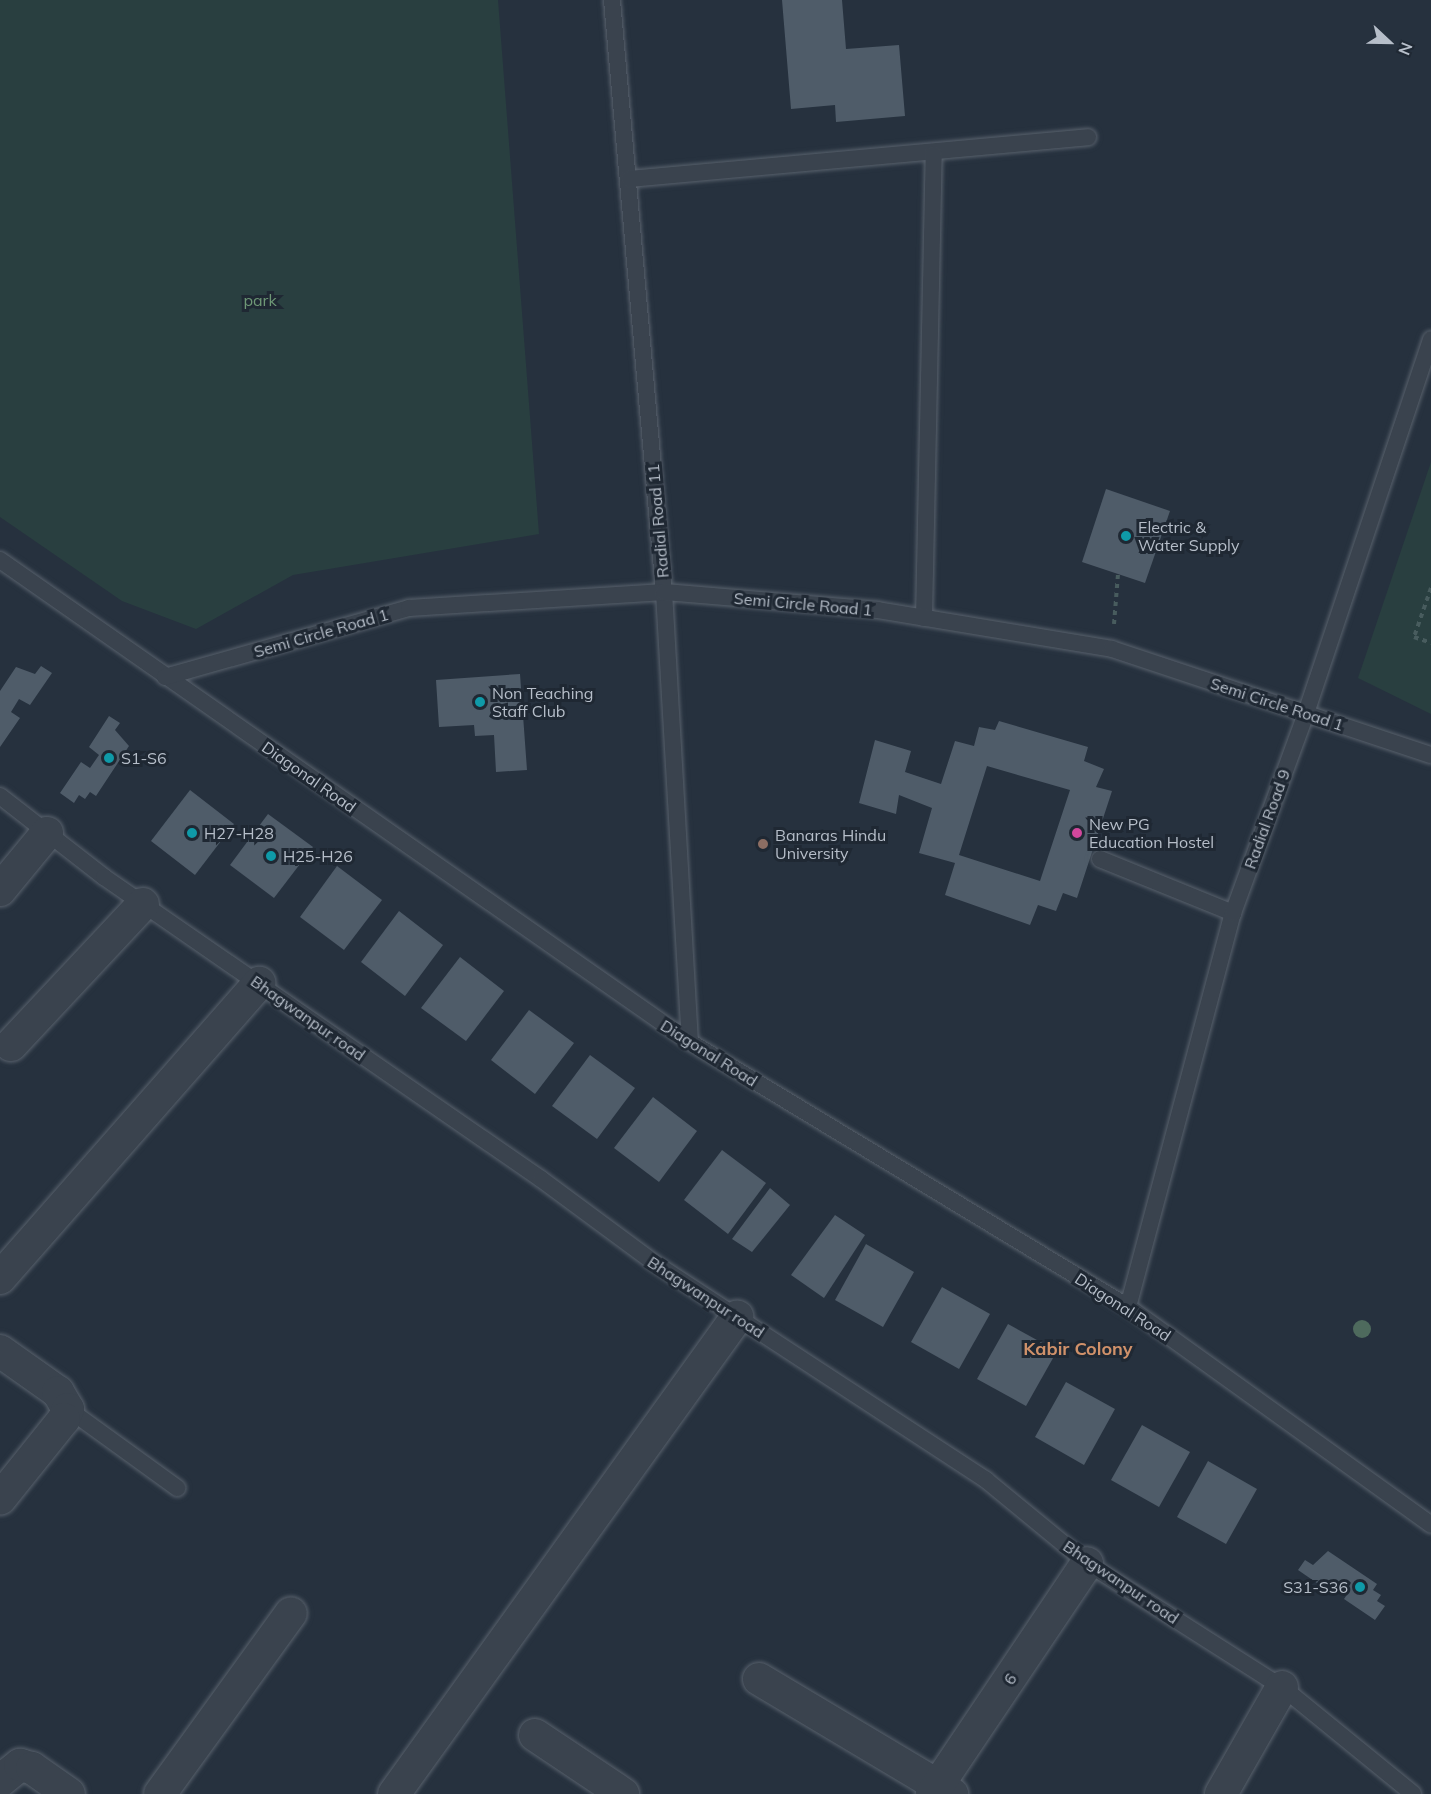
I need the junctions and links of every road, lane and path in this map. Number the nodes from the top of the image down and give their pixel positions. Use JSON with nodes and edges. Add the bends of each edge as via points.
{"nodes":[{"id":1,"x":612,"y":0,"type":"edge"},
{"id":2,"x":1088,"y":137,"type":"dead end"},
{"id":3,"x":934,"y":153,"type":"junction"},
{"id":4,"x":629,"y":179,"type":"junction"},
{"id":5,"x":1431,"y":339,"type":"edge"},
{"id":6,"x":1425,"y":379,"type":"edge"},
{"id":7,"x":0,"y":560,"type":"edge"},
{"id":8,"x":1118,"y":574,"type":"dead end"},
{"id":9,"x":1431,"y":588,"type":"edge"},
{"id":10,"x":664,"y":592,"type":"junction"},
{"id":11,"x":924,"y":618,"type":"junction"},
{"id":12,"x":1431,"y":643,"type":"edge"},
{"id":13,"x":1112,"y":649,"type":"junction"},
{"id":14,"x":165,"y":677,"type":"junction"},
{"id":15,"x":1306,"y":713,"type":"junction"},
{"id":16,"x":1431,"y":755,"type":"edge"},
{"id":17,"x":0,"y":796,"type":"edge"},
{"id":18,"x":47,"y":833,"type":"junction"},
{"id":19,"x":1100,"y":859,"type":"dead end"},
{"id":20,"x":0,"y":890,"type":"edge"},
{"id":21,"x":143,"y":903,"type":"junction"},
{"id":22,"x":1233,"y":913,"type":"junction"},
{"id":23,"x":259,"y":983,"type":"junction"},
{"id":24,"x":690,"y":1042,"type":"junction"},
{"id":25,"x":11,"y":1045,"type":"dead end"},
{"id":26,"x":0,"y":1278,"type":"edge"},
{"id":27,"x":1128,"y":1307,"type":"junction"},
{"id":28,"x":737,"y":1317,"type":"junction"},
{"id":29,"x":0,"y":1351,"type":"edge"},
{"id":30,"x":68,"y":1409,"type":"junction"},
{"id":31,"x":177,"y":1488,"type":"dead end"},
{"id":32,"x":0,"y":1499,"type":"edge"},
{"id":33,"x":1431,"y":1525,"type":"edge"},
{"id":34,"x":1087,"y":1563,"type":"junction"},
{"id":35,"x":291,"y":1613,"type":"dead end"},
{"id":36,"x":759,"y":1679,"type":"dead end"},
{"id":37,"x":1282,"y":1687,"type":"junction"},
{"id":38,"x":535,"y":1735,"type":"dead end"},
{"id":39,"x":0,"y":1781,"type":"edge"},
{"id":40,"x":941,"y":1791,"type":"edge"},
{"id":41,"x":69,"y":1794,"type":"edge"},
{"id":42,"x":160,"y":1794,"type":"edge"},
{"id":43,"x":394,"y":1794,"type":"edge"},
{"id":44,"x":623,"y":1794,"type":"edge"},
{"id":45,"x":1221,"y":1794,"type":"edge"},
{"id":46,"x":1413,"y":1794,"type":"edge"}],
"edges":[{"from":1,"to":4,"type":"lane","name":"Radial Road 11"},
{"from":2,"to":3,"type":"lane"},
{"from":3,"to":4,"type":"lane"},
{"from":3,"to":11,"type":"lane"},
{"from":4,"to":10,"type":"lane","name":"Radial Road 11"},
{"from":5,"to":6,"type":"lane","name":"Radial Road 9"},
{"from":6,"to":15,"type":"lane","name":"Radial Road 9"},
{"from":7,"to":14,"type":"lane","name":"Diagonal Road"},
{"from":8,"to":13,"type":"path"},
{"from":9,"to":12,"type":"path","via":[[1414,637]]},
{"from":10,"to":11,"type":"lane","name":"Semi Circle Road 1","via":[[877,610]]},
{"from":10,"to":14,"type":"lane","name":"Semi Circle Road 1","via":[[409,608]]},
{"from":10,"to":24,"type":"lane","name":"Radial Road 11"},
{"from":11,"to":13,"type":"lane","name":"Semi Circle Road 1"},
{"from":13,"to":15,"type":"lane","name":"Semi Circle Road 1"},
{"from":14,"to":24,"type":"lane","name":"Diagonal Road"},
{"from":15,"to":16,"type":"lane","name":"Semi Circle Road 1"},
{"from":15,"to":22,"type":"lane","name":"Radial Road 9"},
{"from":17,"to":18,"type":"lane","name":"Bhagwanpur road"},
{"from":18,"to":20,"type":"street"},
{"from":18,"to":21,"type":"lane","name":"Bhagwanpur road"},
{"from":19,"to":22,"type":"lane"},
{"from":21,"to":23,"type":"lane","name":"Bhagwanpur road"},
{"from":21,"to":25,"type":"street"},
{"from":22,"to":27,"type":"lane","name":"Radial Road 9"},
{"from":23,"to":26,"type":"street"},
{"from":23,"to":28,"type":"lane","name":"Bhagwanpur road","via":[[541,1179],[653,1262]]},
{"from":24,"to":27,"type":"lane","name":"Diagonal Road"},
{"from":27,"to":33,"type":"lane","name":"Diagonal Road"},
{"from":28,"to":34,"type":"lane","name":"Bhagwanpur road","via":[[986,1480]]},
{"from":28,"to":43,"type":"street"},
{"from":29,"to":30,"type":"street","via":[[58,1392]]},
{"from":30,"to":31,"type":"lane"},
{"from":30,"to":32,"type":"street"},
{"from":34,"to":37,"type":"lane","name":"Bhagwanpur road"},
{"from":34,"to":40,"type":"street","name":"6"},
{"from":35,"to":42,"type":"street"},
{"from":36,"to":40,"type":"street"},
{"from":37,"to":45,"type":"street"},
{"from":37,"to":46,"type":"lane","name":"Bhagwanpur road"},
{"from":38,"to":44,"type":"street"},
{"from":39,"to":41,"type":"street","via":[[20,1765],[32,1768]]}]}
